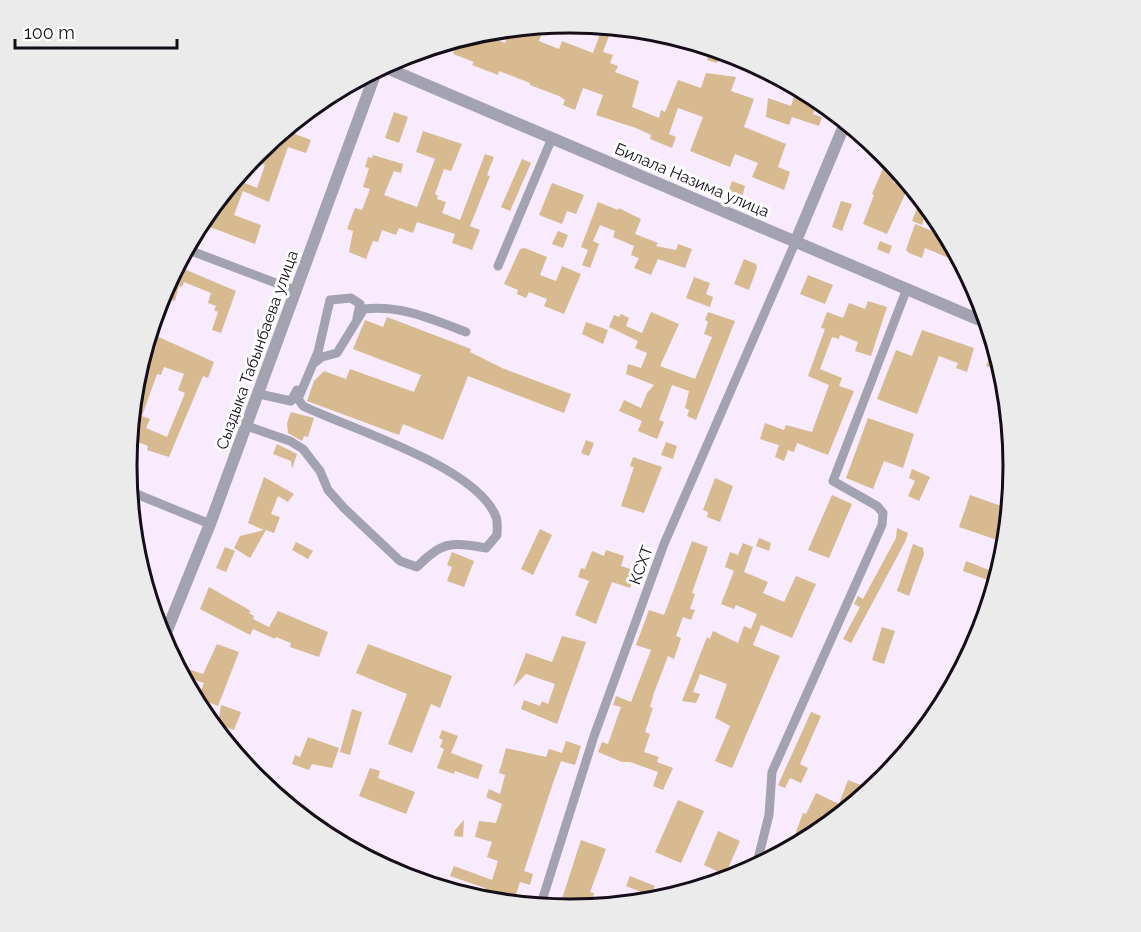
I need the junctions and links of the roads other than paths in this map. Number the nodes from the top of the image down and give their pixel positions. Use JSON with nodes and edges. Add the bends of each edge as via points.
{"nodes":[{"id":1,"x":394,"y":71,"type":"edge"},
{"id":2,"x":373,"y":81,"type":"edge"},
{"id":3,"x":843,"y":129,"type":"edge"},
{"id":4,"x":552,"y":138,"type":"junction"},
{"id":5,"x":795,"y":243,"type":"junction"},
{"id":6,"x":194,"y":252,"type":"edge"},
{"id":7,"x":498,"y":266,"type":"dead end"},
{"id":8,"x":297,"y":291,"type":"junction"},
{"id":9,"x":906,"y":291,"type":"junction"},
{"id":10,"x":357,"y":318,"type":"junction"},
{"id":11,"x":978,"y":320,"type":"edge"},
{"id":12,"x":466,"y":332,"type":"dead end"},
{"id":13,"x":311,"y":365,"type":"junction"},
{"id":14,"x":259,"y":394,"type":"junction"},
{"id":15,"x":247,"y":426,"type":"junction"},
{"id":16,"x":138,"y":495,"type":"edge"},
{"id":17,"x":210,"y":524,"type":"junction"},
{"id":18,"x":168,"y":627,"type":"edge"},
{"id":19,"x":759,"y":855,"type":"edge"},
{"id":20,"x":543,"y":898,"type":"edge"}],
"edges":[{"from":1,"to":4,"type":"street","name":"Билала Назима улица"},
{"from":2,"to":8,"type":"street","name":"Сыздыка Табынбаева улица"},
{"from":3,"to":5,"type":"street"},
{"from":4,"to":5,"type":"street","name":"Билала Назима улица"},
{"from":4,"to":7,"type":"street"},
{"from":5,"to":9,"type":"street","name":"Билала Назима улица"},
{"from":5,"to":20,"type":"street","name":"КСХТ","via":[[664,544],[594,736]]},
{"from":6,"to":8,"type":"street"},
{"from":8,"to":14,"type":"street","name":"Сыздыка Табынбаева улица"},
{"from":9,"to":11,"type":"street","name":"Билала Назима улица"},
{"from":9,"to":19,"type":"street","via":[[833,481],[877,506],[883,513],[882,525],[775,765]]},
{"from":10,"to":12,"type":"street","via":[[364,309],[398,309]]},
{"from":10,"to":13,"type":"street","via":[[337,353]]},
{"from":10,"to":13,"type":"street","via":[[360,304],[351,298],[330,300],[318,352]]},
{"from":13,"to":14,"type":"street","via":[[291,401]]},
{"from":13,"to":15,"type":"street","via":[[298,399],[303,406],[404,448],[466,483],[497,518],[497,535],[486,548],[445,544],[417,567],[400,561],[328,490],[320,471],[303,449]]},
{"from":14,"to":15,"type":"street","name":"Сыздыка Табынбаева улица"},
{"from":15,"to":17,"type":"street","name":"Сыздыка Табынбаева улица"},
{"from":16,"to":17,"type":"street"},
{"from":17,"to":18,"type":"street","name":"Сыздыка Табынбаева улица"}]}
